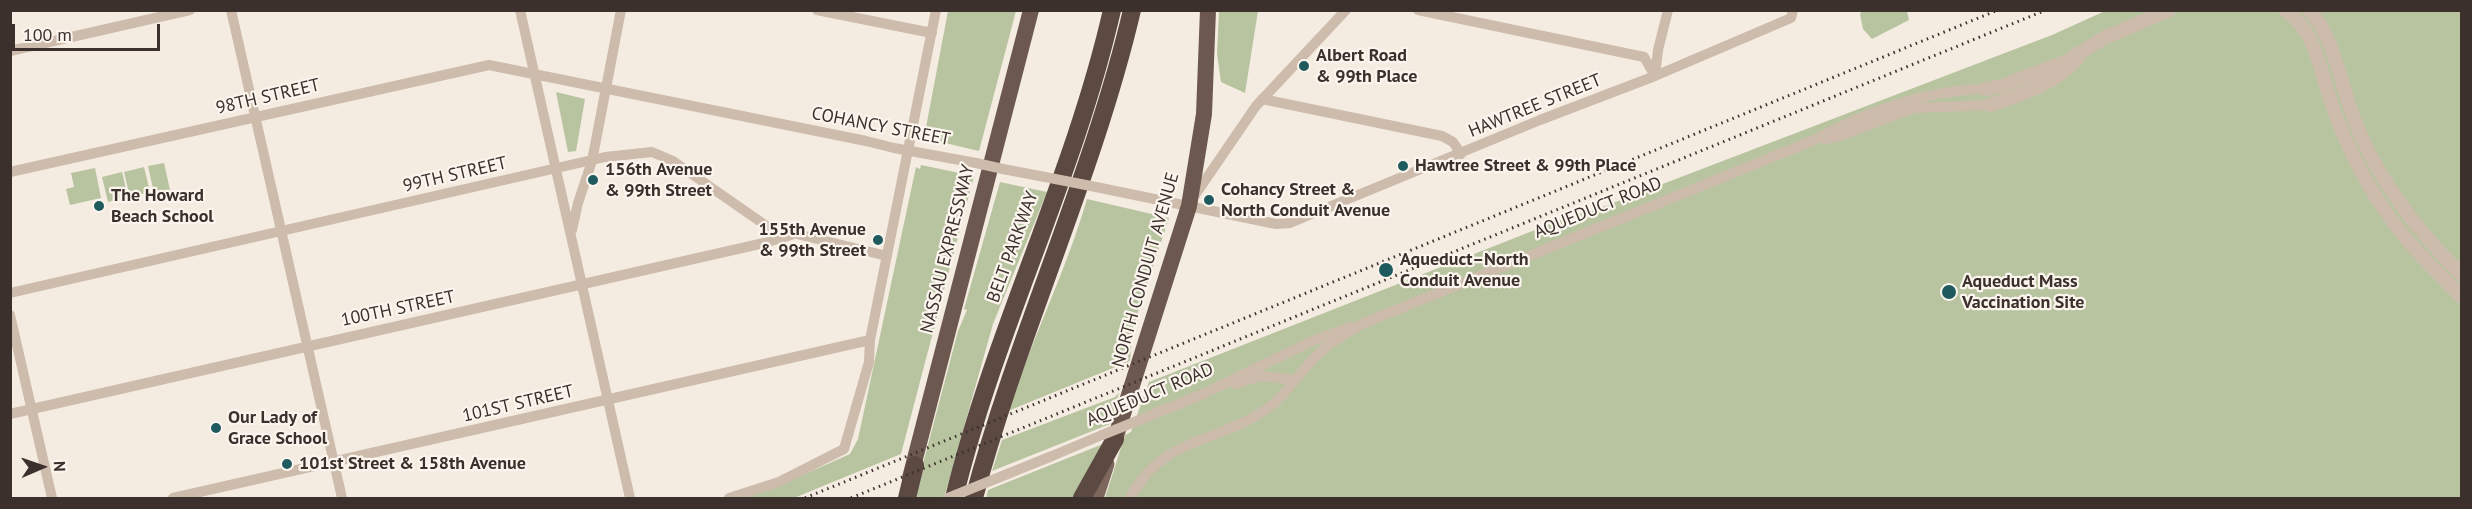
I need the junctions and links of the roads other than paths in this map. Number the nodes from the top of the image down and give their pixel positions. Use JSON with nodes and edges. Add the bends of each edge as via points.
{"nodes":[{"id":1,"x":190,"y":10,"type":"edge"},
{"id":2,"x":231,"y":10,"type":"edge"},
{"id":3,"x":520,"y":10,"type":"edge"},
{"id":4,"x":621,"y":10,"type":"edge"},
{"id":5,"x":817,"y":10,"type":"edge"},
{"id":6,"x":936,"y":10,"type":"edge"},
{"id":7,"x":1030,"y":10,"type":"edge"},
{"id":8,"x":1112,"y":10,"type":"edge"},
{"id":9,"x":1132,"y":10,"type":"edge"},
{"id":10,"x":1146,"y":10,"type":"edge"},
{"id":11,"x":1208,"y":10,"type":"edge"},
{"id":12,"x":1346,"y":10,"type":"edge"},
{"id":13,"x":1418,"y":10,"type":"edge"},
{"id":14,"x":1668,"y":10,"type":"edge"},
{"id":15,"x":2183,"y":10,"type":"edge"},
{"id":16,"x":2285,"y":10,"type":"edge"},
{"id":17,"x":2309,"y":10,"type":"edge"},
{"id":18,"x":2168,"y":12,"type":"edge"},
{"id":19,"x":1792,"y":14,"type":"edge"},
{"id":20,"x":932,"y":33,"type":"junction"},
{"id":21,"x":10,"y":51,"type":"edge"},
{"id":22,"x":2084,"y":51,"type":"junction"},
{"id":23,"x":534,"y":74,"type":"junction"},
{"id":24,"x":1655,"y":76,"type":"junction"},
{"id":25,"x":606,"y":88,"type":"junction"},
{"id":26,"x":1985,"y":89,"type":"joint"},
{"id":27,"x":1262,"y":99,"type":"junction"},
{"id":28,"x":1991,"y":105,"type":"joint"},
{"id":29,"x":1104,"y":113,"type":"junction"},
{"id":30,"x":255,"y":117,"type":"junction"},
{"id":31,"x":1812,"y":141,"type":"junction"},
{"id":32,"x":908,"y":150,"type":"junction"},
{"id":33,"x":1461,"y":154,"type":"junction"},
{"id":34,"x":592,"y":160,"type":"junction"},
{"id":35,"x":556,"y":168,"type":"junction"},
{"id":36,"x":10,"y":172,"type":"edge"},
{"id":37,"x":1189,"y":206,"type":"junction"},
{"id":38,"x":1290,"y":223,"type":"joint"},
{"id":39,"x":281,"y":233,"type":"junction"},
{"id":40,"x":571,"y":233,"type":"junction"},
{"id":41,"x":792,"y":234,"type":"junction"},
{"id":42,"x":887,"y":256,"type":"junction"},
{"id":43,"x":2462,"y":275,"type":"edge"},
{"id":44,"x":582,"y":286,"type":"junction"},
{"id":45,"x":10,"y":293,"type":"edge"},
{"id":46,"x":2462,"y":297,"type":"edge"},
{"id":47,"x":10,"y":315,"type":"edge"},
{"id":48,"x":1365,"y":323,"type":"junction"},
{"id":49,"x":870,"y":340,"type":"junction"},
{"id":50,"x":307,"y":346,"type":"junction"},
{"id":51,"x":1295,"y":380,"type":"junction"},
{"id":52,"x":1201,"y":395,"type":"junction"},
{"id":53,"x":608,"y":401,"type":"junction"},
{"id":54,"x":32,"y":409,"type":"junction"},
{"id":55,"x":10,"y":414,"type":"edge"},
{"id":56,"x":1109,"y":437,"type":"junction"},
{"id":57,"x":333,"y":462,"type":"junction"},
{"id":58,"x":915,"y":465,"type":"joint"},
{"id":59,"x":52,"y":498,"type":"edge"},
{"id":60,"x":173,"y":498,"type":"edge"},
{"id":61,"x":342,"y":498,"type":"edge"},
{"id":62,"x":630,"y":498,"type":"edge"},
{"id":63,"x":729,"y":498,"type":"edge"},
{"id":64,"x":905,"y":498,"type":"edge"},
{"id":65,"x":948,"y":498,"type":"edge"},
{"id":66,"x":954,"y":498,"type":"edge"},
{"id":67,"x":974,"y":498,"type":"edge"},
{"id":68,"x":1082,"y":498,"type":"edge"},
{"id":69,"x":1096,"y":498,"type":"edge"},
{"id":70,"x":1130,"y":498,"type":"edge"}],
"edges":[{"from":1,"to":21,"type":"street"},
{"from":2,"to":30,"type":"street"},
{"from":3,"to":23,"type":"street"},
{"from":4,"to":25,"type":"street"},
{"from":5,"to":20,"type":"street"},
{"from":6,"to":20,"type":"street"},
{"from":7,"to":58,"type":"highway","name":"NASSAU EXPRESSWAY"},
{"from":8,"to":66,"type":"highway","name":"BELT PARKWAY","via":[[1086,103],[998,352]]},
{"from":9,"to":29,"type":"highway"},
{"from":10,"to":29,"type":"highway"},
{"from":11,"to":37,"type":"highway","name":"NORTH CONDUIT AVENUE","via":[[1204,114]]},
{"from":12,"to":27,"type":"street"},
{"from":13,"to":24,"type":"street","via":[[1644,57]]},
{"from":14,"to":24,"type":"street"},
{"from":15,"to":18,"type":"street","name":"AQUEDUCT ROAD"},
{"from":16,"to":46,"type":"street","via":[[2313,44],[2341,130],[2374,192],[2404,236]]},
{"from":17,"to":43,"type":"street","via":[[2328,38],[2349,109],[2380,173],[2409,216]]},
{"from":18,"to":22,"type":"street","name":"AQUEDUCT ROAD","via":[[2104,38]]},
{"from":19,"to":24,"type":"street","name":"HAWTREE STREET"},
{"from":20,"to":32,"type":"street"},
{"from":22,"to":26,"type":"street","name":"AQUEDUCT ROAD","via":[[2002,86]]},
{"from":22,"to":28,"type":"street","name":"AQUEDUCT ROAD","via":[[2060,75]]},
{"from":23,"to":25,"type":"street","name":"COHANCY STREET"},
{"from":23,"to":30,"type":"street","name":"98TH STREET","via":[[489,65]]},
{"from":23,"to":35,"type":"street"},
{"from":24,"to":33,"type":"street","name":"HAWTREE STREET"},
{"from":25,"to":32,"type":"street","name":"COHANCY STREET"},
{"from":25,"to":34,"type":"street"},
{"from":26,"to":31,"type":"street","name":"AQUEDUCT ROAD","via":[[1913,98]]},
{"from":27,"to":33,"type":"street","via":[[1441,136]]},
{"from":27,"to":37,"type":"street"},
{"from":28,"to":31,"type":"street","name":"AQUEDUCT ROAD","via":[[1914,108],[1840,136]]},
{"from":29,"to":67,"type":"highway","via":[[1010,378]]},
{"from":30,"to":36,"type":"street","name":"98TH STREET"},
{"from":30,"to":39,"type":"street"},
{"from":31,"to":48,"type":"street","name":"AQUEDUCT ROAD"},
{"from":32,"to":37,"type":"street","name":"COHANCY STREET","bridge":true},
{"from":32,"to":42,"type":"street"},
{"from":33,"to":38,"type":"street","name":"HAWTREE STREET"},
{"from":34,"to":35,"type":"street","name":"99TH STREET"},
{"from":34,"to":40,"type":"street"},
{"from":34,"to":41,"type":"street","name":"99TH STREET","via":[[652,152],[672,161],[768,227]]},
{"from":35,"to":39,"type":"street","name":"99TH STREET"},
{"from":35,"to":40,"type":"street"},
{"from":37,"to":38,"type":"street","name":"COHANCY STREET","via":[[1276,224]]},
{"from":37,"to":56,"type":"highway","name":"NORTH CONDUIT AVENUE"},
{"from":39,"to":45,"type":"street","name":"99TH STREET"},
{"from":39,"to":50,"type":"street"},
{"from":40,"to":44,"type":"street"},
{"from":41,"to":42,"type":"street","name":"99TH STREET"},
{"from":41,"to":44,"type":"street","name":"100TH STREET"},
{"from":42,"to":49,"type":"street"},
{"from":44,"to":50,"type":"street","name":"100TH STREET"},
{"from":44,"to":53,"type":"street"},
{"from":47,"to":54,"type":"street"},
{"from":48,"to":51,"type":"street","name":"AQUEDUCT ROAD","via":[[1322,350]]},
{"from":48,"to":52,"type":"street","name":"AQUEDUCT ROAD","via":[[1312,341]]},
{"from":49,"to":53,"type":"street","name":"101ST STREET"},
{"from":49,"to":63,"type":"street","via":[[869,362],[844,449],[779,482]]},
{"from":50,"to":54,"type":"street","name":"100TH STREET"},
{"from":50,"to":57,"type":"street"},
{"from":51,"to":52,"type":"street","via":[[1261,376]]},
{"from":51,"to":70,"type":"street","name":"AQUEDUCT ROAD","via":[[1258,414],[1165,457]]},
{"from":52,"to":56,"type":"street","name":"AQUEDUCT ROAD","bridge":true},
{"from":53,"to":57,"type":"street","name":"101ST STREET"},
{"from":53,"to":62,"type":"street"},
{"from":54,"to":55,"type":"street","name":"100TH STREET"},
{"from":54,"to":59,"type":"street"},
{"from":56,"to":65,"type":"street","name":"AQUEDUCT ROAD","bridge":true},
{"from":56,"to":68,"type":"highway"},
{"from":56,"to":69,"type":"main road","name":"NORTH CONDUIT AVENUE"},
{"from":57,"to":60,"type":"street","name":"101ST STREET"},
{"from":57,"to":61,"type":"street"},
{"from":58,"to":64,"type":"highway","name":"NASSAU EXPRESSWAY"}]}
